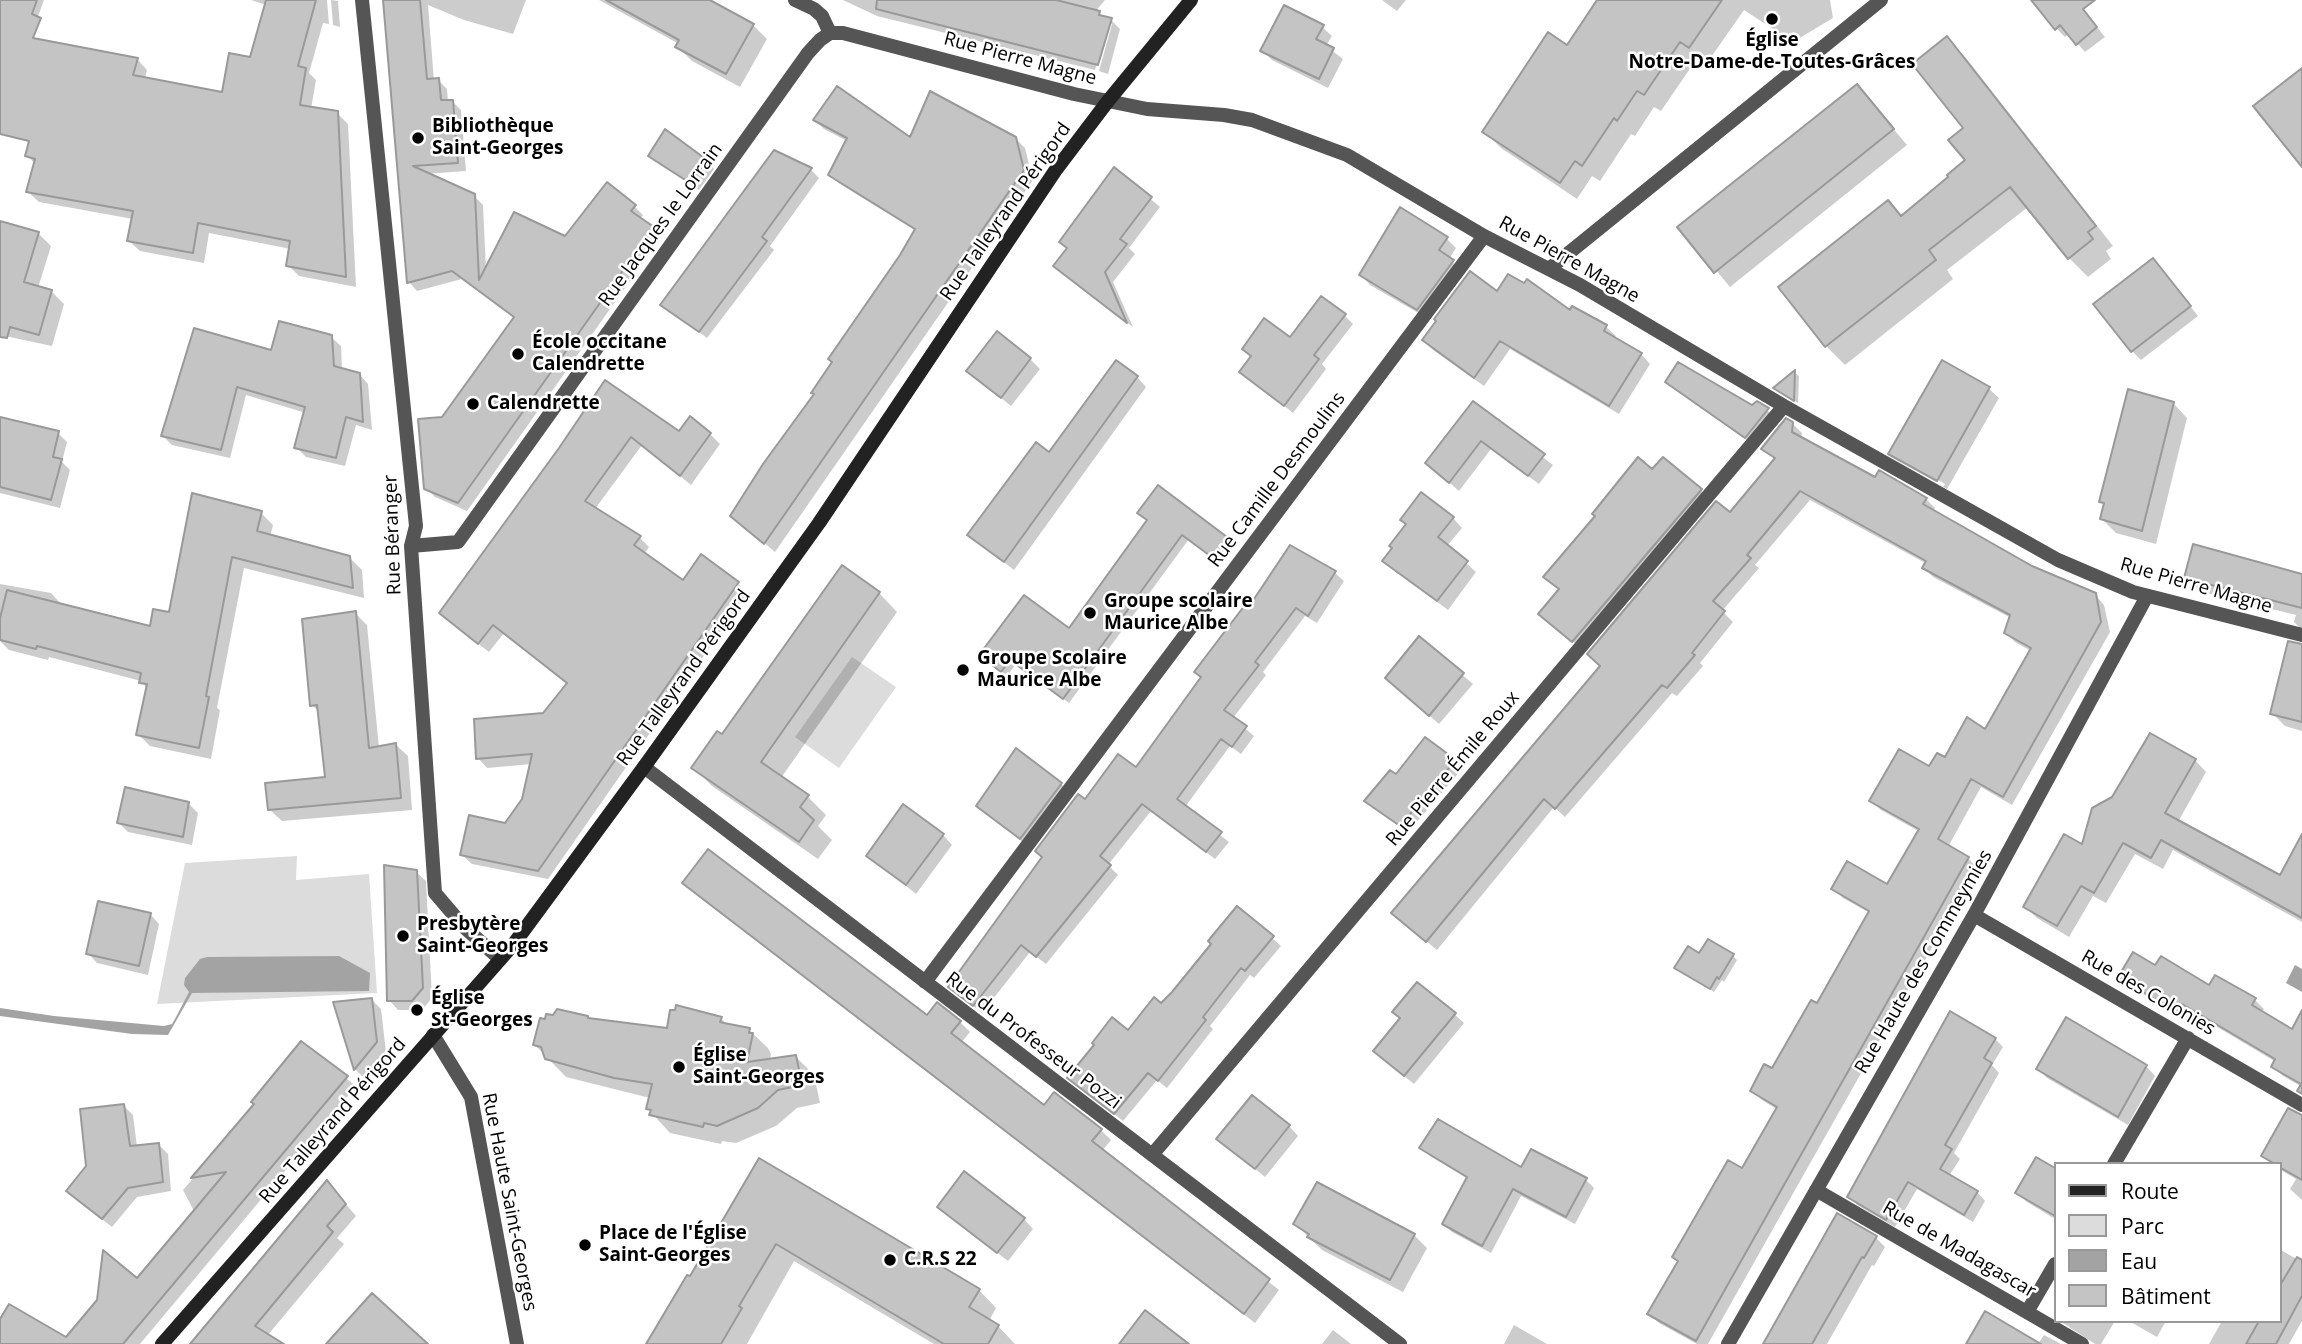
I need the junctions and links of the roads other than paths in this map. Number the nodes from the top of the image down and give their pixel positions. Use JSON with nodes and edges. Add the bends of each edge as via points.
{"nodes":[{"id":1,"x":362,"y":0,"type":"edge"},
{"id":2,"x":795,"y":0,"type":"edge"},
{"id":3,"x":1191,"y":0,"type":"edge"},
{"id":4,"x":1881,"y":0,"type":"edge"},
{"id":5,"x":830,"y":33,"type":"junction"},
{"id":6,"x":1108,"y":101,"type":"junction"},
{"id":7,"x":1484,"y":236,"type":"junction"},
{"id":8,"x":1549,"y":269,"type":"junction"},
{"id":9,"x":1784,"y":407,"type":"junction"},
{"id":10,"x":411,"y":547,"type":"junction"},
{"id":11,"x":2147,"y":596,"type":"junction"},
{"id":12,"x":2302,"y":635,"type":"edge"},
{"id":13,"x":644,"y":767,"type":"junction"},
{"id":14,"x":1974,"y":915,"type":"junction"},
{"id":15,"x":500,"y":959,"type":"junction"},
{"id":16,"x":925,"y":982,"type":"junction"},
{"id":17,"x":433,"y":1035,"type":"junction"},
{"id":18,"x":2188,"y":1038,"type":"junction"},
{"id":19,"x":2302,"y":1105,"type":"edge"},
{"id":20,"x":1152,"y":1155,"type":"junction"},
{"id":21,"x":2115,"y":1162,"type":"edge"},
{"id":22,"x":1816,"y":1190,"type":"junction"},
{"id":23,"x":2054,"y":1266,"type":"edge"},
{"id":24,"x":2027,"y":1312,"type":"junction"},
{"id":25,"x":162,"y":1344,"type":"edge"},
{"id":26,"x":517,"y":1344,"type":"edge"},
{"id":27,"x":1400,"y":1344,"type":"edge"},
{"id":28,"x":1728,"y":1344,"type":"edge"},
{"id":29,"x":2082,"y":1344,"type":"edge"}],
"edges":[{"from":1,"to":10,"type":"street","name":"Rue Béranger","via":[[416,526]]},
{"from":2,"to":5,"type":"street","via":[[822,16]]},
{"from":3,"to":6,"type":"street","name":"Rue Talleyrand Périgord"},
{"from":4,"to":8,"type":"street"},
{"from":5,"to":6,"type":"street","name":"Rue Pierre Magne","via":[[878,41]]},
{"from":5,"to":10,"type":"street","name":"Rue Jacques le Lorrain","via":[[808,53],[458,542]]},
{"from":6,"to":7,"type":"street","name":"Rue Pierre Magne","via":[[1252,120],[1347,155]]},
{"from":6,"to":13,"type":"street","name":"Rue Talleyrand Périgord","via":[[1055,171],[819,523]]},
{"from":7,"to":8,"type":"street","name":"Rue Pierre Magne"},
{"from":7,"to":16,"type":"street","name":"Rue Camille Desmoulins"},
{"from":8,"to":9,"type":"street","name":"Rue Pierre Magne"},
{"from":9,"to":11,"type":"street","name":"Rue Pierre Magne","via":[[2058,560]]},
{"from":9,"to":20,"type":"street","name":"Rue Pierre Émile Roux"},
{"from":10,"to":15,"type":"street","name":"Rue Béranger","via":[[435,893]]},
{"from":11,"to":12,"type":"street","name":"Rue Pierre Magne"},
{"from":11,"to":14,"type":"street","name":"Rue Haute des Commeymies"},
{"from":13,"to":15,"type":"street","name":"Rue Talleyrand Périgord"},
{"from":13,"to":16,"type":"street","name":"Rue du Professeur Pozzi"},
{"from":14,"to":18,"type":"street","name":"Rue des Colonies"},
{"from":14,"to":22,"type":"street","name":"Rue Haute des Commeymies"},
{"from":15,"to":17,"type":"street","name":"Rue Talleyrand Périgord"},
{"from":16,"to":20,"type":"street","name":"Rue du Professeur Pozzi"},
{"from":17,"to":25,"type":"street","name":"Rue Talleyrand Périgord"},
{"from":17,"to":26,"type":"street","name":"Rue Haute Saint-Georges","via":[[471,1097]]},
{"from":18,"to":19,"type":"street","name":"Rue des Colonies"},
{"from":18,"to":21,"type":"street"},
{"from":20,"to":27,"type":"street","name":"Rue du Professeur Pozzi"},
{"from":22,"to":24,"type":"street","name":"Rue de Madagascar"},
{"from":22,"to":28,"type":"street","name":"Rue Haute des Commeymies"},
{"from":23,"to":24,"type":"street"},
{"from":24,"to":29,"type":"street","name":"Rue de Madagascar"}]}
